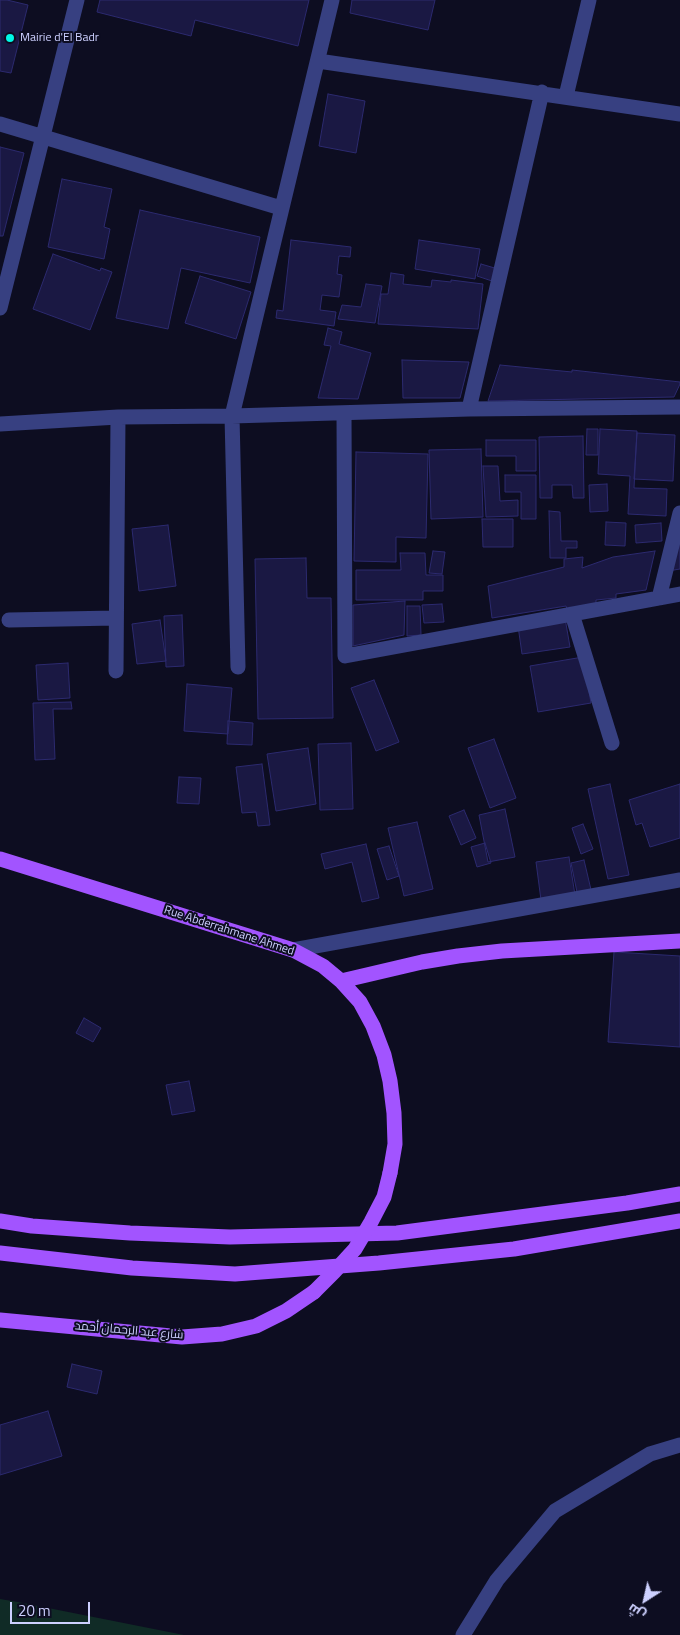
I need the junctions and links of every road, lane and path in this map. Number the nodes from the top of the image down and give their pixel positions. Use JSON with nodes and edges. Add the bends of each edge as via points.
{"nodes":[{"id":1,"x":77,"y":0,"type":"edge"},
{"id":2,"x":332,"y":0,"type":"edge"},
{"id":3,"x":589,"y":0,"type":"edge"},
{"id":4,"x":318,"y":61,"type":"junction"},
{"id":5,"x":542,"y":92,"type":"junction"},
{"id":6,"x":566,"y":96,"type":"junction"},
{"id":7,"x":680,"y":114,"type":"edge"},
{"id":8,"x":0,"y":124,"type":"edge"},
{"id":9,"x":44,"y":136,"type":"junction"},
{"id":10,"x":281,"y":208,"type":"junction"},
{"id":11,"x":0,"y":308,"type":"edge"},
{"id":12,"x":680,"y":407,"type":"edge"},
{"id":13,"x":469,"y":409,"type":"junction"},
{"id":14,"x":344,"y":413,"type":"junction"},
{"id":15,"x":232,"y":416,"type":"junction"},
{"id":16,"x":118,"y":417,"type":"junction"},
{"id":17,"x":0,"y":424,"type":"edge"},
{"id":18,"x":680,"y":513,"type":"edge"},
{"id":19,"x":680,"y":594,"type":"edge"},
{"id":20,"x":659,"y":598,"type":"junction"},
{"id":21,"x":572,"y":614,"type":"junction"},
{"id":22,"x":116,"y":618,"type":"junction"},
{"id":23,"x":9,"y":620,"type":"dead end"},
{"id":24,"x":238,"y":667,"type":"dead end"},
{"id":25,"x":116,"y":671,"type":"dead end"},
{"id":26,"x":612,"y":743,"type":"dead end"},
{"id":27,"x":0,"y":860,"type":"edge"},
{"id":28,"x":680,"y":880,"type":"edge"},
{"id":29,"x":680,"y":941,"type":"edge"},
{"id":30,"x":293,"y":950,"type":"junction"},
{"id":31,"x":341,"y":981,"type":"junction"},
{"id":32,"x":390,"y":1173,"type":"joint"},
{"id":33,"x":680,"y":1194,"type":"edge"},
{"id":34,"x":0,"y":1221,"type":"edge"},
{"id":35,"x":680,"y":1221,"type":"edge"},
{"id":36,"x":0,"y":1253,"type":"edge"},
{"id":37,"x":0,"y":1320,"type":"edge"},
{"id":38,"x":680,"y":1445,"type":"edge"},
{"id":39,"x":463,"y":1635,"type":"edge"}],
"edges":[{"from":1,"to":9,"type":"street"},
{"from":2,"to":4,"type":"street"},
{"from":3,"to":6,"type":"street"},
{"from":4,"to":5,"type":"street"},
{"from":4,"to":10,"type":"street"},
{"from":5,"to":6,"type":"street"},
{"from":5,"to":13,"type":"street"},
{"from":6,"to":7,"type":"street"},
{"from":8,"to":9,"type":"street"},
{"from":9,"to":10,"type":"street"},
{"from":9,"to":11,"type":"street"},
{"from":10,"to":15,"type":"street"},
{"from":12,"to":13,"type":"street"},
{"from":13,"to":14,"type":"street"},
{"from":14,"to":15,"type":"street"},
{"from":14,"to":21,"type":"street","via":[[345,656]]},
{"from":15,"to":16,"type":"street"},
{"from":15,"to":24,"type":"street"},
{"from":16,"to":17,"type":"street"},
{"from":16,"to":22,"type":"street"},
{"from":18,"to":20,"type":"street"},
{"from":19,"to":20,"type":"street"},
{"from":20,"to":21,"type":"street"},
{"from":21,"to":26,"type":"street"},
{"from":22,"to":23,"type":"street"},
{"from":22,"to":25,"type":"street"},
{"from":27,"to":30,"type":"main road","name":"Rue Abderrahmane Ahmed"},
{"from":28,"to":30,"type":"street"},
{"from":29,"to":31,"type":"main road","via":[[458,956]]},
{"from":30,"to":31,"type":"main road","name":"Rue Abderrahmane Ahmed","via":[[323,966]]},
{"from":31,"to":32,"type":"main road","name":"Rue Abderrahmane Ahmed","via":[[360,1002],[384,1055],[394,1113]]},
{"from":32,"to":37,"type":"main road","name":"شارع عبد الرحمان أحمد","bridge":true,"via":[[384,1197],[354,1250],[314,1292],[256,1326],[222,1334],[182,1337]]},
{"from":33,"to":34,"type":"main road","via":[[396,1233],[230,1237],[120,1233]]},
{"from":35,"to":36,"type":"main road","via":[[514,1249],[235,1274],[132,1268]]},
{"from":38,"to":39,"type":"street","via":[[650,1454],[555,1511],[497,1580]]}]}
